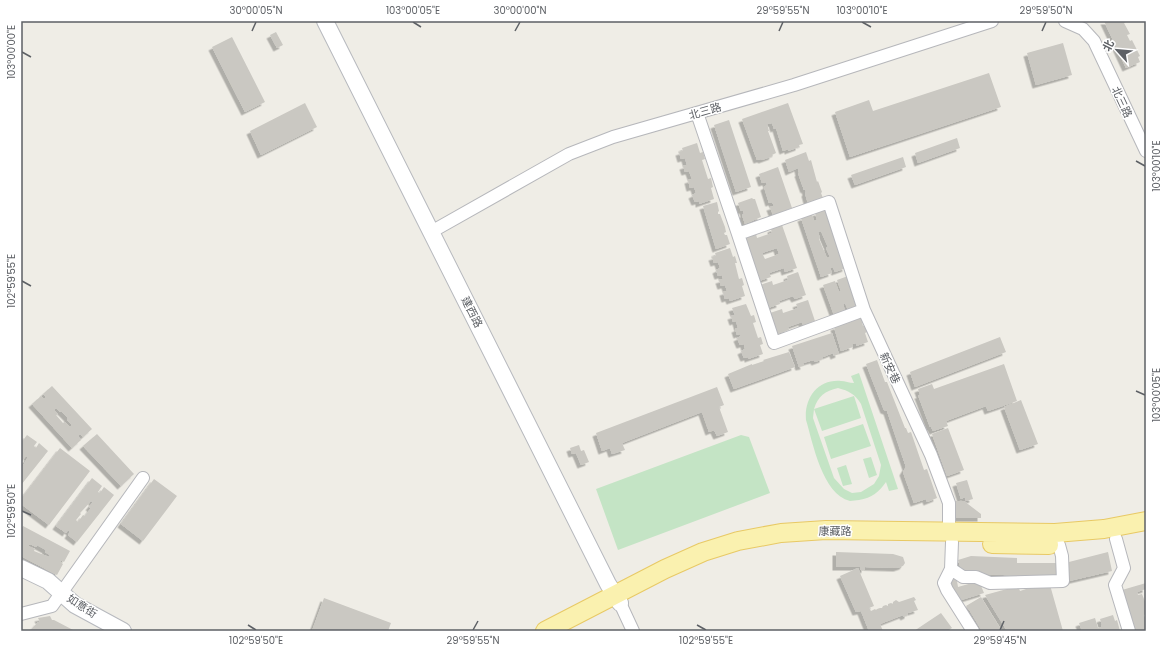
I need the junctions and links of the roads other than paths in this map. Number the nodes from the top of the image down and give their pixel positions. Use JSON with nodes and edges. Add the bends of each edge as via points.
{"nodes":[{"id":1,"x":325,"y":21,"type":"edge"},
{"id":2,"x":992,"y":21,"type":"edge"},
{"id":3,"x":1065,"y":21,"type":"edge"},
{"id":4,"x":697,"y":113,"type":"junction"},
{"id":5,"x":1146,"y":151,"type":"edge"},
{"id":6,"x":432,"y":232,"type":"junction"},
{"id":7,"x":738,"y":234,"type":"junction"},
{"id":8,"x":864,"y":310,"type":"junction"},
{"id":9,"x":143,"y":478,"type":"dead end"},
{"id":10,"x":1146,"y":521,"type":"edge"},
{"id":11,"x":1146,"y":532,"type":"edge"},
{"id":12,"x":950,"y":537,"type":"junction"},
{"id":13,"x":1116,"y":539,"type":"junction"},
{"id":14,"x":1059,"y":545,"type":"junction"},
{"id":15,"x":21,"y":568,"type":"edge"},
{"id":16,"x":951,"y":568,"type":"junction"},
{"id":17,"x":61,"y":593,"type":"junction"},
{"id":18,"x":617,"y":599,"type":"junction"},
{"id":19,"x":21,"y":614,"type":"edge"},
{"id":20,"x":123,"y":631,"type":"edge"},
{"id":21,"x":545,"y":631,"type":"edge"},
{"id":22,"x":566,"y":631,"type":"edge"},
{"id":23,"x":633,"y":631,"type":"edge"},
{"id":24,"x":973,"y":631,"type":"edge"},
{"id":25,"x":1128,"y":631,"type":"edge"}],
"edges":[{"from":1,"to":6,"type":"street","name":"建西路"},
{"from":2,"to":4,"type":"street","name":"北三路","via":[[794,85]]},
{"from":3,"to":5,"type":"street","name":"北三路","via":[[1083,29],[1094,41]]},
{"from":4,"to":6,"type":"street","name":"北三路","via":[[613,137],[569,154]]},
{"from":4,"to":7,"type":"street"},
{"from":6,"to":18,"type":"street","name":"建西路"},
{"from":7,"to":8,"type":"street","name":"新安巷","via":[[830,202]]},
{"from":7,"to":8,"type":"street","via":[[774,343]]},
{"from":8,"to":12,"type":"street","name":"新安巷","via":[[931,455],[948,503]]},
{"from":9,"to":17,"type":"street"},
{"from":10,"to":12,"type":"main road","name":"康藏路","via":[[1055,534]]},
{"from":11,"to":13,"type":"main road","name":"康藏路"},
{"from":12,"to":14,"type":"main road","name":"康藏路","via":[[1020,546]]},
{"from":12,"to":16,"type":"street","name":"新安巷"},
{"from":12,"to":18,"type":"main road","name":"康藏路","via":[[829,540],[780,545],[707,562]]},
{"from":13,"to":14,"type":"main road","name":"康藏路"},
{"from":13,"to":25,"type":"street","via":[[1124,568],[1115,585]]},
{"from":14,"to":16,"type":"street","via":[[1063,580],[990,583],[963,577]]},
{"from":15,"to":17,"type":"street","name":"如意街","via":[[48,581]]},
{"from":16,"to":24,"type":"street","name":"新安巷","via":[[944,583]]},
{"from":17,"to":19,"type":"street","via":[[52,606]]},
{"from":17,"to":20,"type":"street","name":"如意街","via":[[75,605]]},
{"from":18,"to":21,"type":"main road","name":"康藏路"},
{"from":18,"to":22,"type":"main road","name":"康藏路"},
{"from":18,"to":23,"type":"street"}]}
